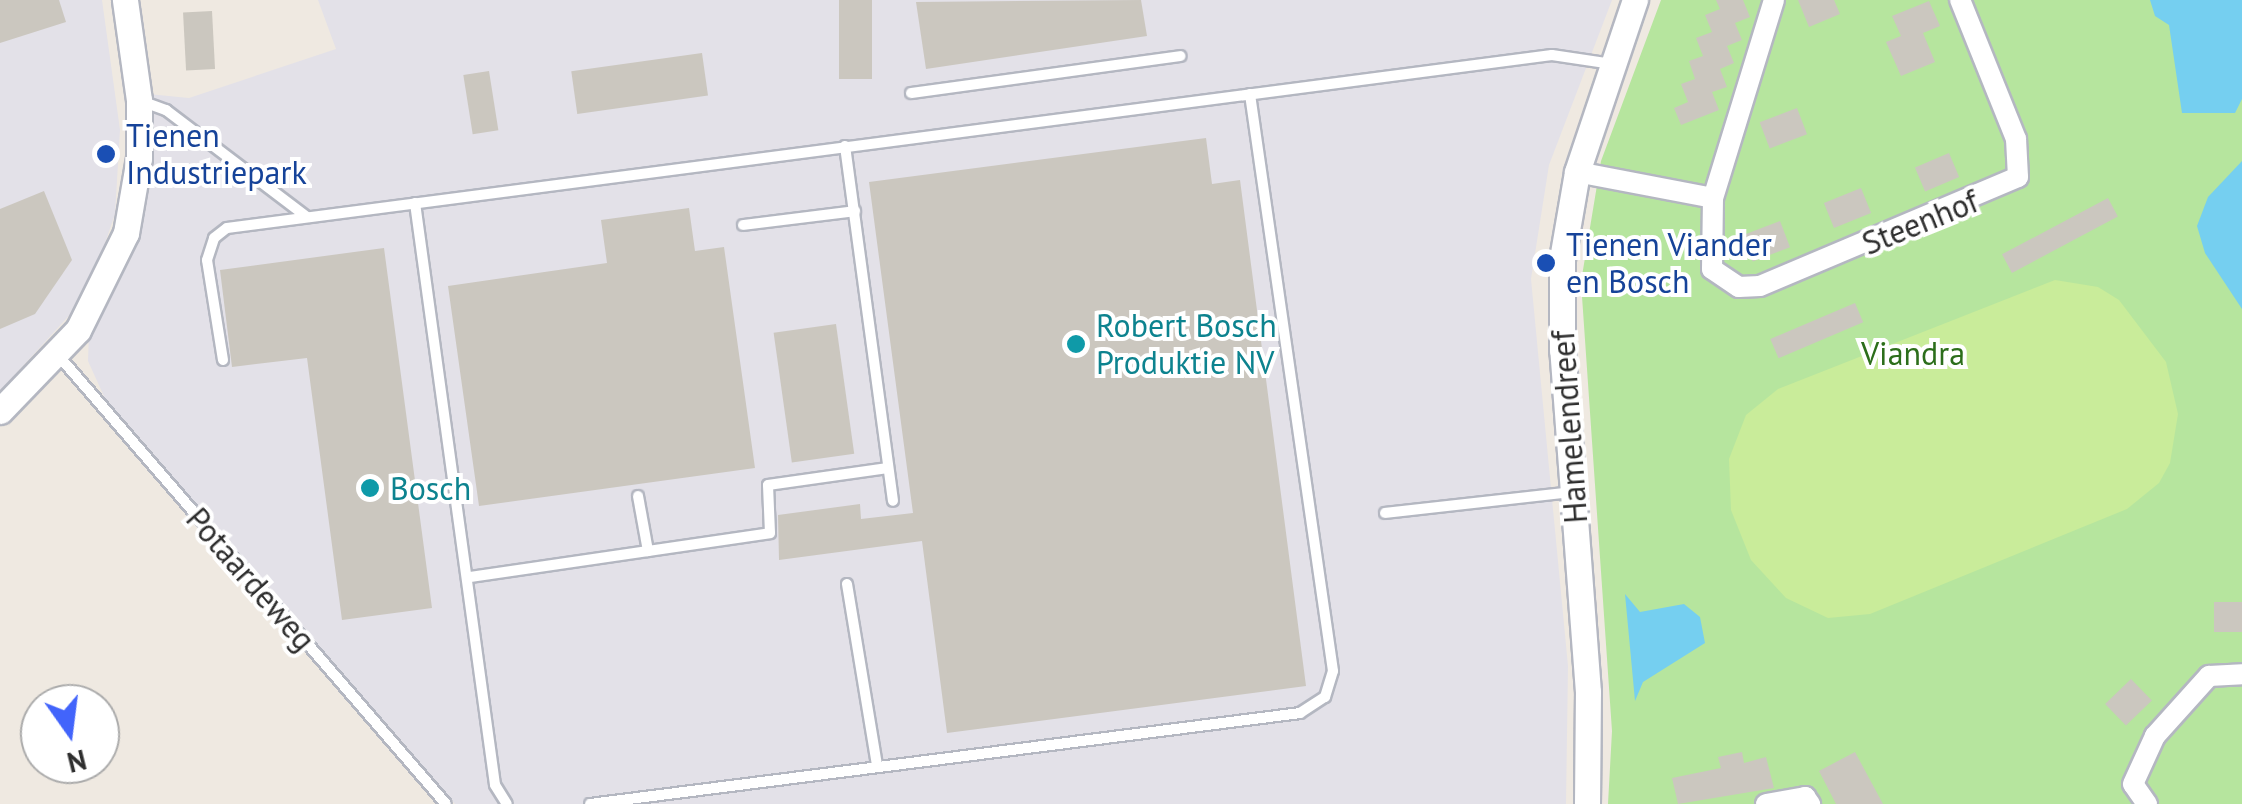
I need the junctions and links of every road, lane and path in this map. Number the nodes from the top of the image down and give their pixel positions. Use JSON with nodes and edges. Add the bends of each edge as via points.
{"nodes":[{"id":1,"x":1635,"y":0,"type":"edge"},
{"id":2,"x":1774,"y":0,"type":"edge"},
{"id":3,"x":1960,"y":0,"type":"edge"},
{"id":4,"x":132,"y":2,"type":"edge"},
{"id":5,"x":1180,"y":56,"type":"dead end"},
{"id":6,"x":1613,"y":64,"type":"junction"},
{"id":7,"x":912,"y":93,"type":"dead end"},
{"id":8,"x":1250,"y":94,"type":"junction"},
{"id":9,"x":139,"y":100,"type":"junction"},
{"id":10,"x":845,"y":146,"type":"junction"},
{"id":11,"x":1578,"y":172,"type":"junction"},
{"id":12,"x":1713,"y":198,"type":"junction"},
{"id":13,"x":416,"y":203,"type":"junction"},
{"id":14,"x":855,"y":211,"type":"junction"},
{"id":15,"x":307,"y":217,"type":"junction"},
{"id":16,"x":743,"y":225,"type":"dead end"},
{"id":17,"x":56,"y":354,"type":"junction"},
{"id":18,"x":223,"y":360,"type":"dead end"},
{"id":19,"x":0,"y":411,"type":"edge"},
{"id":20,"x":888,"y":468,"type":"junction"},
{"id":21,"x":1573,"y":492,"type":"junction"},
{"id":22,"x":638,"y":496,"type":"dead end"},
{"id":23,"x":893,"y":502,"type":"dead end"},
{"id":24,"x":1385,"y":513,"type":"dead end"},
{"id":25,"x":648,"y":551,"type":"junction"},
{"id":26,"x":470,"y":577,"type":"junction"},
{"id":27,"x":847,"y":584,"type":"dead end"},
{"id":28,"x":2242,"y":674,"type":"edge"},
{"id":29,"x":878,"y":765,"type":"junction"},
{"id":30,"x":446,"y":804,"type":"edge"},
{"id":31,"x":507,"y":804,"type":"edge"},
{"id":32,"x":590,"y":804,"type":"edge"},
{"id":33,"x":1587,"y":804,"type":"edge"},
{"id":34,"x":1766,"y":804,"type":"edge"},
{"id":35,"x":1810,"y":804,"type":"edge"},
{"id":36,"x":2147,"y":804,"type":"edge"}],
"edges":[{"from":1,"to":6,"type":"street","name":"Hamelendreef"},
{"from":2,"to":12,"type":"street","name":"Steenhof"},
{"from":3,"to":12,"type":"street","name":"Steenhof","via":[[2016,139],[2022,164],[2009,185],[1760,286],[1739,287],[1712,269]]},
{"from":4,"to":9,"type":"street"},
{"from":5,"to":7,"type":"lane"},
{"from":6,"to":8,"type":"lane","via":[[1552,55]]},
{"from":6,"to":11,"type":"street","name":"Hamelendreef"},
{"from":8,"to":10,"type":"lane"},
{"from":8,"to":29,"type":"lane","via":[[1333,672],[1325,696],[1300,713]]},
{"from":9,"to":15,"type":"lane","via":[[166,110]]},
{"from":9,"to":17,"type":"street","via":[[126,232],[99,296]]},
{"from":10,"to":13,"type":"lane"},
{"from":10,"to":14,"type":"lane"},
{"from":11,"to":12,"type":"street"},
{"from":11,"to":21,"type":"street","name":"Hamelendreef","via":[[1561,310]]},
{"from":13,"to":15,"type":"lane"},
{"from":13,"to":26,"type":"lane"},
{"from":14,"to":16,"type":"lane"},
{"from":14,"to":20,"type":"lane"},
{"from":15,"to":18,"type":"lane","via":[[227,228],[214,238],[207,260]]},
{"from":17,"to":19,"type":"street"},
{"from":17,"to":30,"type":"lane","name":"Potaardeweg"},
{"from":20,"to":23,"type":"lane"},
{"from":20,"to":25,"type":"lane","via":[[768,485],[770,533]]},
{"from":21,"to":24,"type":"lane"},
{"from":21,"to":33,"type":"street","name":"Hamelendreef","via":[[1588,692]]},
{"from":22,"to":25,"type":"lane"},
{"from":25,"to":26,"type":"lane"},
{"from":26,"to":31,"type":"lane","via":[[496,786]]},
{"from":27,"to":29,"type":"lane"},
{"from":28,"to":36,"type":"street","via":[[2209,676],[2180,704],[2139,763],[2133,784]]},
{"from":29,"to":32,"type":"lane"},
{"from":34,"to":35,"type":"street","via":[[1806,796]]}]}
